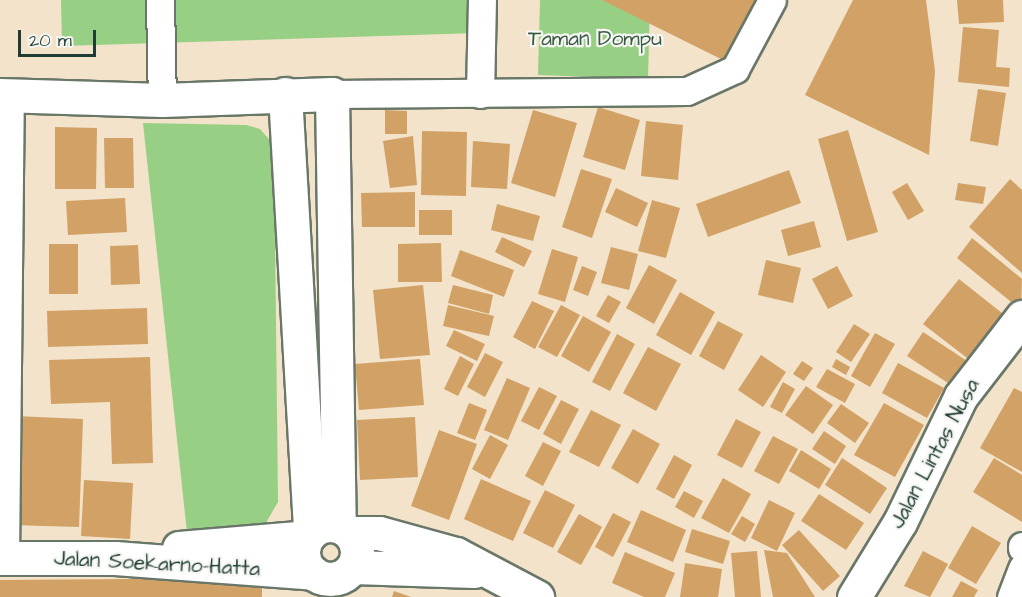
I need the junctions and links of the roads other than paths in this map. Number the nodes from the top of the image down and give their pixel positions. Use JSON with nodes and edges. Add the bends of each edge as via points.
{"nodes":[{"id":1,"x":160,"y":0,"type":"edge"},
{"id":2,"x":482,"y":0,"type":"edge"},
{"id":3,"x":772,"y":0,"type":"edge"},
{"id":4,"x":285,"y":94,"type":"junction"},
{"id":5,"x":332,"y":94,"type":"junction"},
{"id":6,"x":480,"y":94,"type":"junction"},
{"id":7,"x":5,"y":95,"type":"edge"},
{"id":8,"x":162,"y":100,"type":"junction"},
{"id":9,"x":1022,"y":317,"type":"edge"},
{"id":10,"x":326,"y":532,"type":"junction"},
{"id":11,"x":3,"y":558,"type":"edge"},
{"id":12,"x":115,"y":558,"type":"junction"},
{"id":13,"x":1022,"y":568,"type":"edge"},
{"id":14,"x":488,"y":572,"type":"junction"},
{"id":15,"x":330,"y":579,"type":"edge"},
{"id":16,"x":537,"y":597,"type":"edge"},
{"id":17,"x":854,"y":597,"type":"edge"},
{"id":18,"x":1011,"y":597,"type":"edge"}],
"edges":[{"from":1,"to":8,"type":"street"},
{"from":2,"to":6,"type":"street"},
{"from":3,"to":6,"type":"street","via":[[740,62],[711,84],[687,91]]},
{"from":4,"to":5,"type":"main road"},
{"from":4,"to":8,"type":"main road"},
{"from":4,"to":10,"type":"main road"},
{"from":5,"to":6,"type":"street"},
{"from":5,"to":10,"type":"main road"},
{"from":7,"to":8,"type":"main road"},
{"from":7,"to":11,"type":"street"},
{"from":9,"to":17,"type":"main road","name":"Jalan Lintas Nusa","via":[[961,396],[900,522]]},
{"from":10,"to":12,"type":"main road"},
{"from":10,"to":14,"type":"main road","via":[[396,536],[456,554]]},
{"from":10,"to":15,"type":"main road","via":[[304,560]]},
{"from":10,"to":15,"type":"main road","via":[[356,543]]},
{"from":11,"to":12,"type":"main road","name":"Jalan Soekarno-Hatta"},
{"from":12,"to":15,"type":"main road","name":"Jalan Soekarno-Hatta"},
{"from":13,"to":18,"type":"street"},
{"from":14,"to":15,"type":"main road"},
{"from":14,"to":16,"type":"main road"}]}
